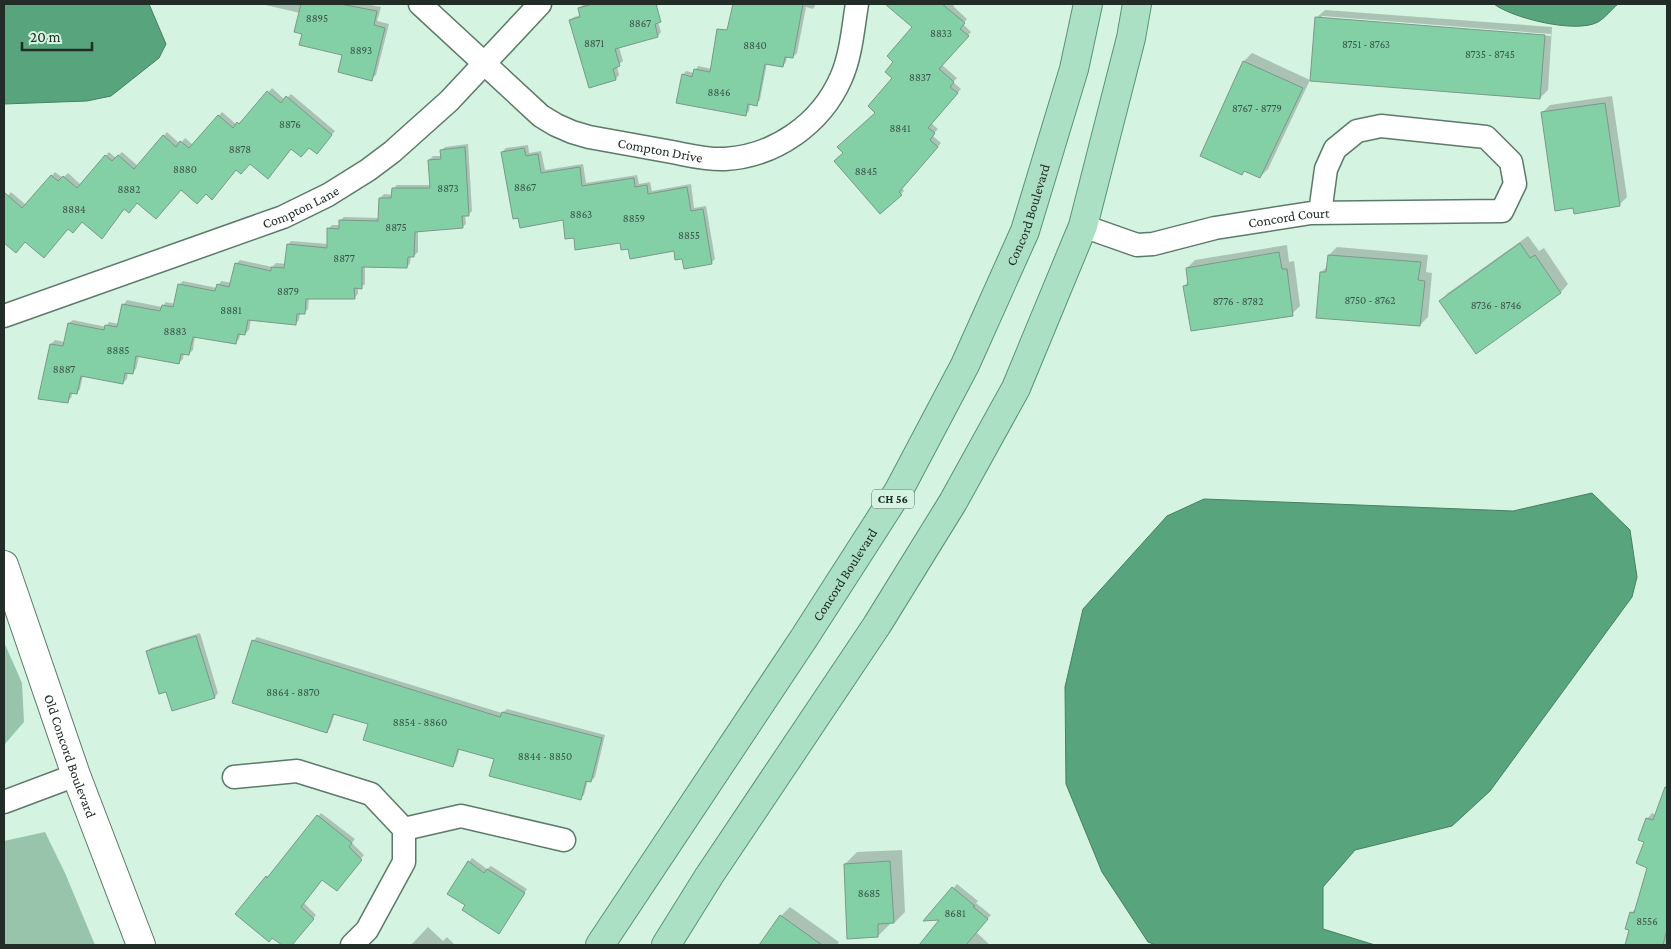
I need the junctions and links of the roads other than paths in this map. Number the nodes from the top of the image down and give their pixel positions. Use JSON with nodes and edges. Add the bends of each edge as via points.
{"nodes":[{"id":1,"x":420,"y":4,"type":"edge"},
{"id":2,"x":540,"y":4,"type":"edge"},
{"id":3,"x":857,"y":4,"type":"edge"},
{"id":4,"x":1088,"y":4,"type":"edge"},
{"id":5,"x":1137,"y":4,"type":"edge"},
{"id":6,"x":484,"y":64,"type":"junction"},
{"id":7,"x":1320,"y":213,"type":"junction"},
{"id":8,"x":1083,"y":226,"type":"junction"},
{"id":9,"x":4,"y":316,"type":"edge"},
{"id":10,"x":4,"y":565,"type":"edge"},
{"id":11,"x":76,"y":775,"type":"junction"},
{"id":12,"x":234,"y":777,"type":"dead end"},
{"id":13,"x":4,"y":802,"type":"edge"},
{"id":14,"x":404,"y":829,"type":"junction"},
{"id":15,"x":564,"y":840,"type":"dead end"},
{"id":16,"x":141,"y":945,"type":"edge"},
{"id":17,"x":352,"y":945,"type":"edge"},
{"id":18,"x":600,"y":945,"type":"edge"},
{"id":19,"x":666,"y":945,"type":"edge"}],
"edges":[{"from":1,"to":6,"type":"street","name":"Compton Drive"},
{"from":2,"to":6,"type":"street","name":"Compton Lane"},
{"from":3,"to":6,"type":"street","name":"Compton Drive","via":[[842,77],[829,100],[812,122],[790,138],[770,149],[746,156],[724,159],[688,155],[572,132],[541,116]]},
{"from":4,"to":18,"type":"main road","name":"Concord Boulevard","number":"CH 56","via":[[1074,69],[1025,231],[965,365],[898,490]]},
{"from":5,"to":8,"type":"main road"},
{"from":6,"to":9,"type":"street","name":"Compton Lane","via":[[449,101],[392,152],[328,195],[283,217]]},
{"from":7,"to":7,"type":"street","name":"Concord Court","via":[[1502,210],[1515,184],[1511,162],[1486,137],[1381,126],[1358,131],[1335,149],[1326,169]]},
{"from":7,"to":8,"type":"street","name":"Concord Court","via":[[1215,228],[1137,245]]},
{"from":8,"to":19,"type":"main road","via":[[1016,388],[953,502],[877,625],[708,876]]},
{"from":10,"to":11,"type":"street","name":"Old Concord Boulevard"},
{"from":11,"to":13,"type":"street"},
{"from":11,"to":16,"type":"street","name":"Old Concord Boulevard"},
{"from":12,"to":14,"type":"street","via":[[297,772],[362,791],[371,794]]},
{"from":14,"to":15,"type":"street","via":[[460,816]]},
{"from":14,"to":17,"type":"street","via":[[404,862],[367,930]]}]}
